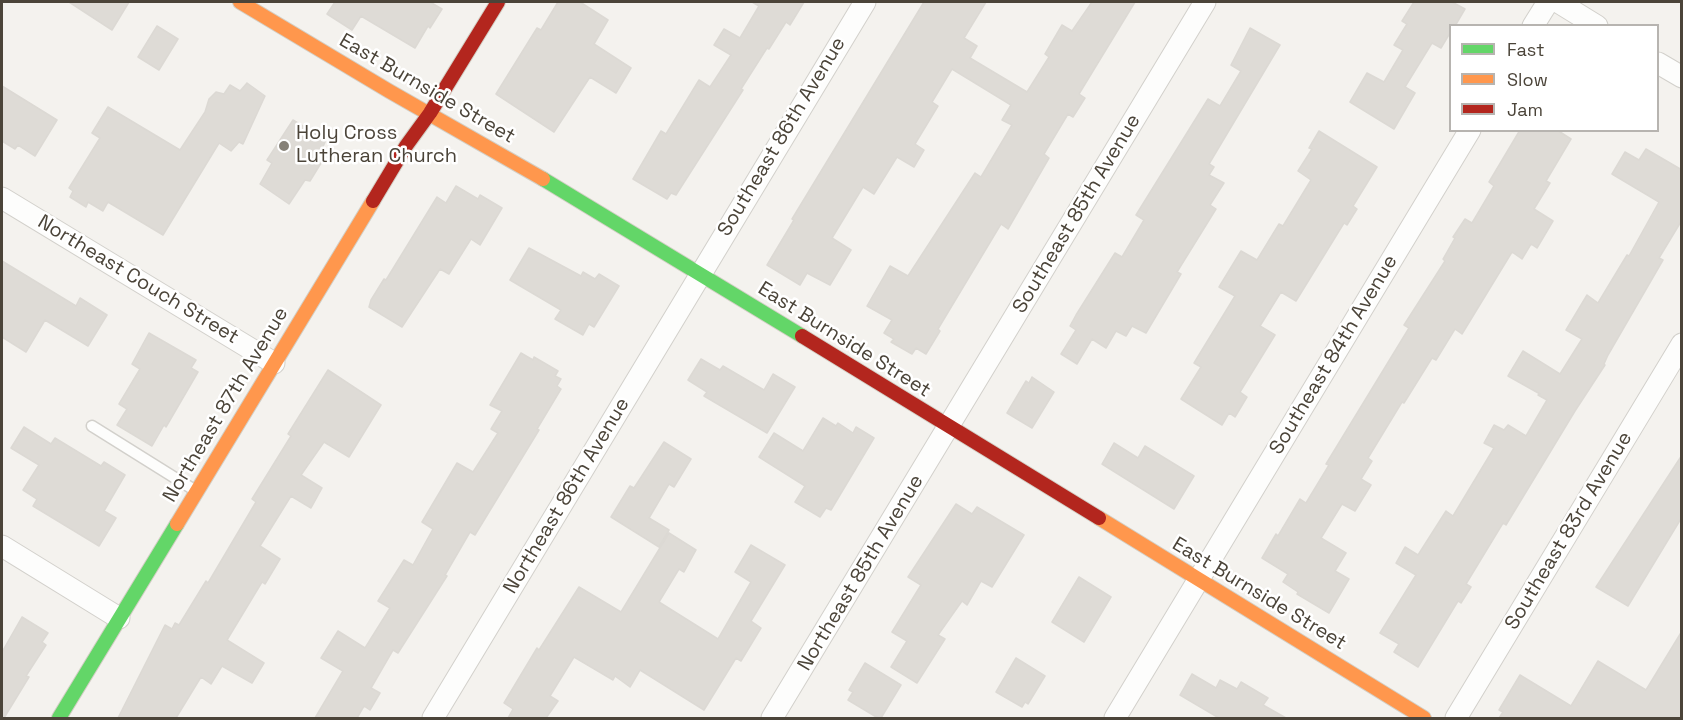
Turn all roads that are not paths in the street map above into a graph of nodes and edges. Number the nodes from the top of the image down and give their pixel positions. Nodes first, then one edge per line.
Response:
1 (240, 2) edge
2 (498, 2) edge
3 (865, 2) edge
4 (1205, 2) edge
5 (1548, 2) edge
6 (1558, 2) edge
7 (1534, 24) edge
8 (1594, 24) edge
9 (1659, 64) edge
10 (1682, 77) edge
11 (430, 112) junction
12 (1469, 132) edge
13 (2, 198) edge
14 (700, 273) junction
15 (1682, 344) edge
16 (274, 363) junction
17 (92, 426) dead end
18 (949, 426) junction
19 (196, 491) junction
20 (2, 546) edge
21 (1198, 580) junction
22 (119, 618) junction
23 (58, 718) edge
24 (433, 718) edge
25 (772, 718) edge
26 (1115, 718) edge
27 (1424, 718) edge
28 (1456, 718) edge

1 - 11 street, East Burnside Street
2 - 11 street, Northeast 87th Avenue
3 - 14 street, Southeast 86th Avenue
4 - 18 street, Southeast 85th Avenue
5 - 7 street
6 - 8 street
9 - 10 street
11 - 14 street, East Burnside Street
11 - 16 street, Northeast 87th Avenue
12 - 21 street, Southeast 84th Avenue
13 - 16 street, Northeast Couch Street
14 - 18 street, East Burnside Street
14 - 24 street, Northeast 86th Avenue
15 - 28 street, Southeast 83rd Avenue
16 - 19 street, Northeast 87th Avenue
17 - 19 lane
18 - 21 street, East Burnside Street
18 - 25 street, Northeast 85th Avenue
19 - 22 street, Northeast 87th Avenue
20 - 22 street
21 - 26 street, Southeast 84th Avenue
21 - 27 street, East Burnside Street
22 - 23 street, Northeast 87th Avenue

